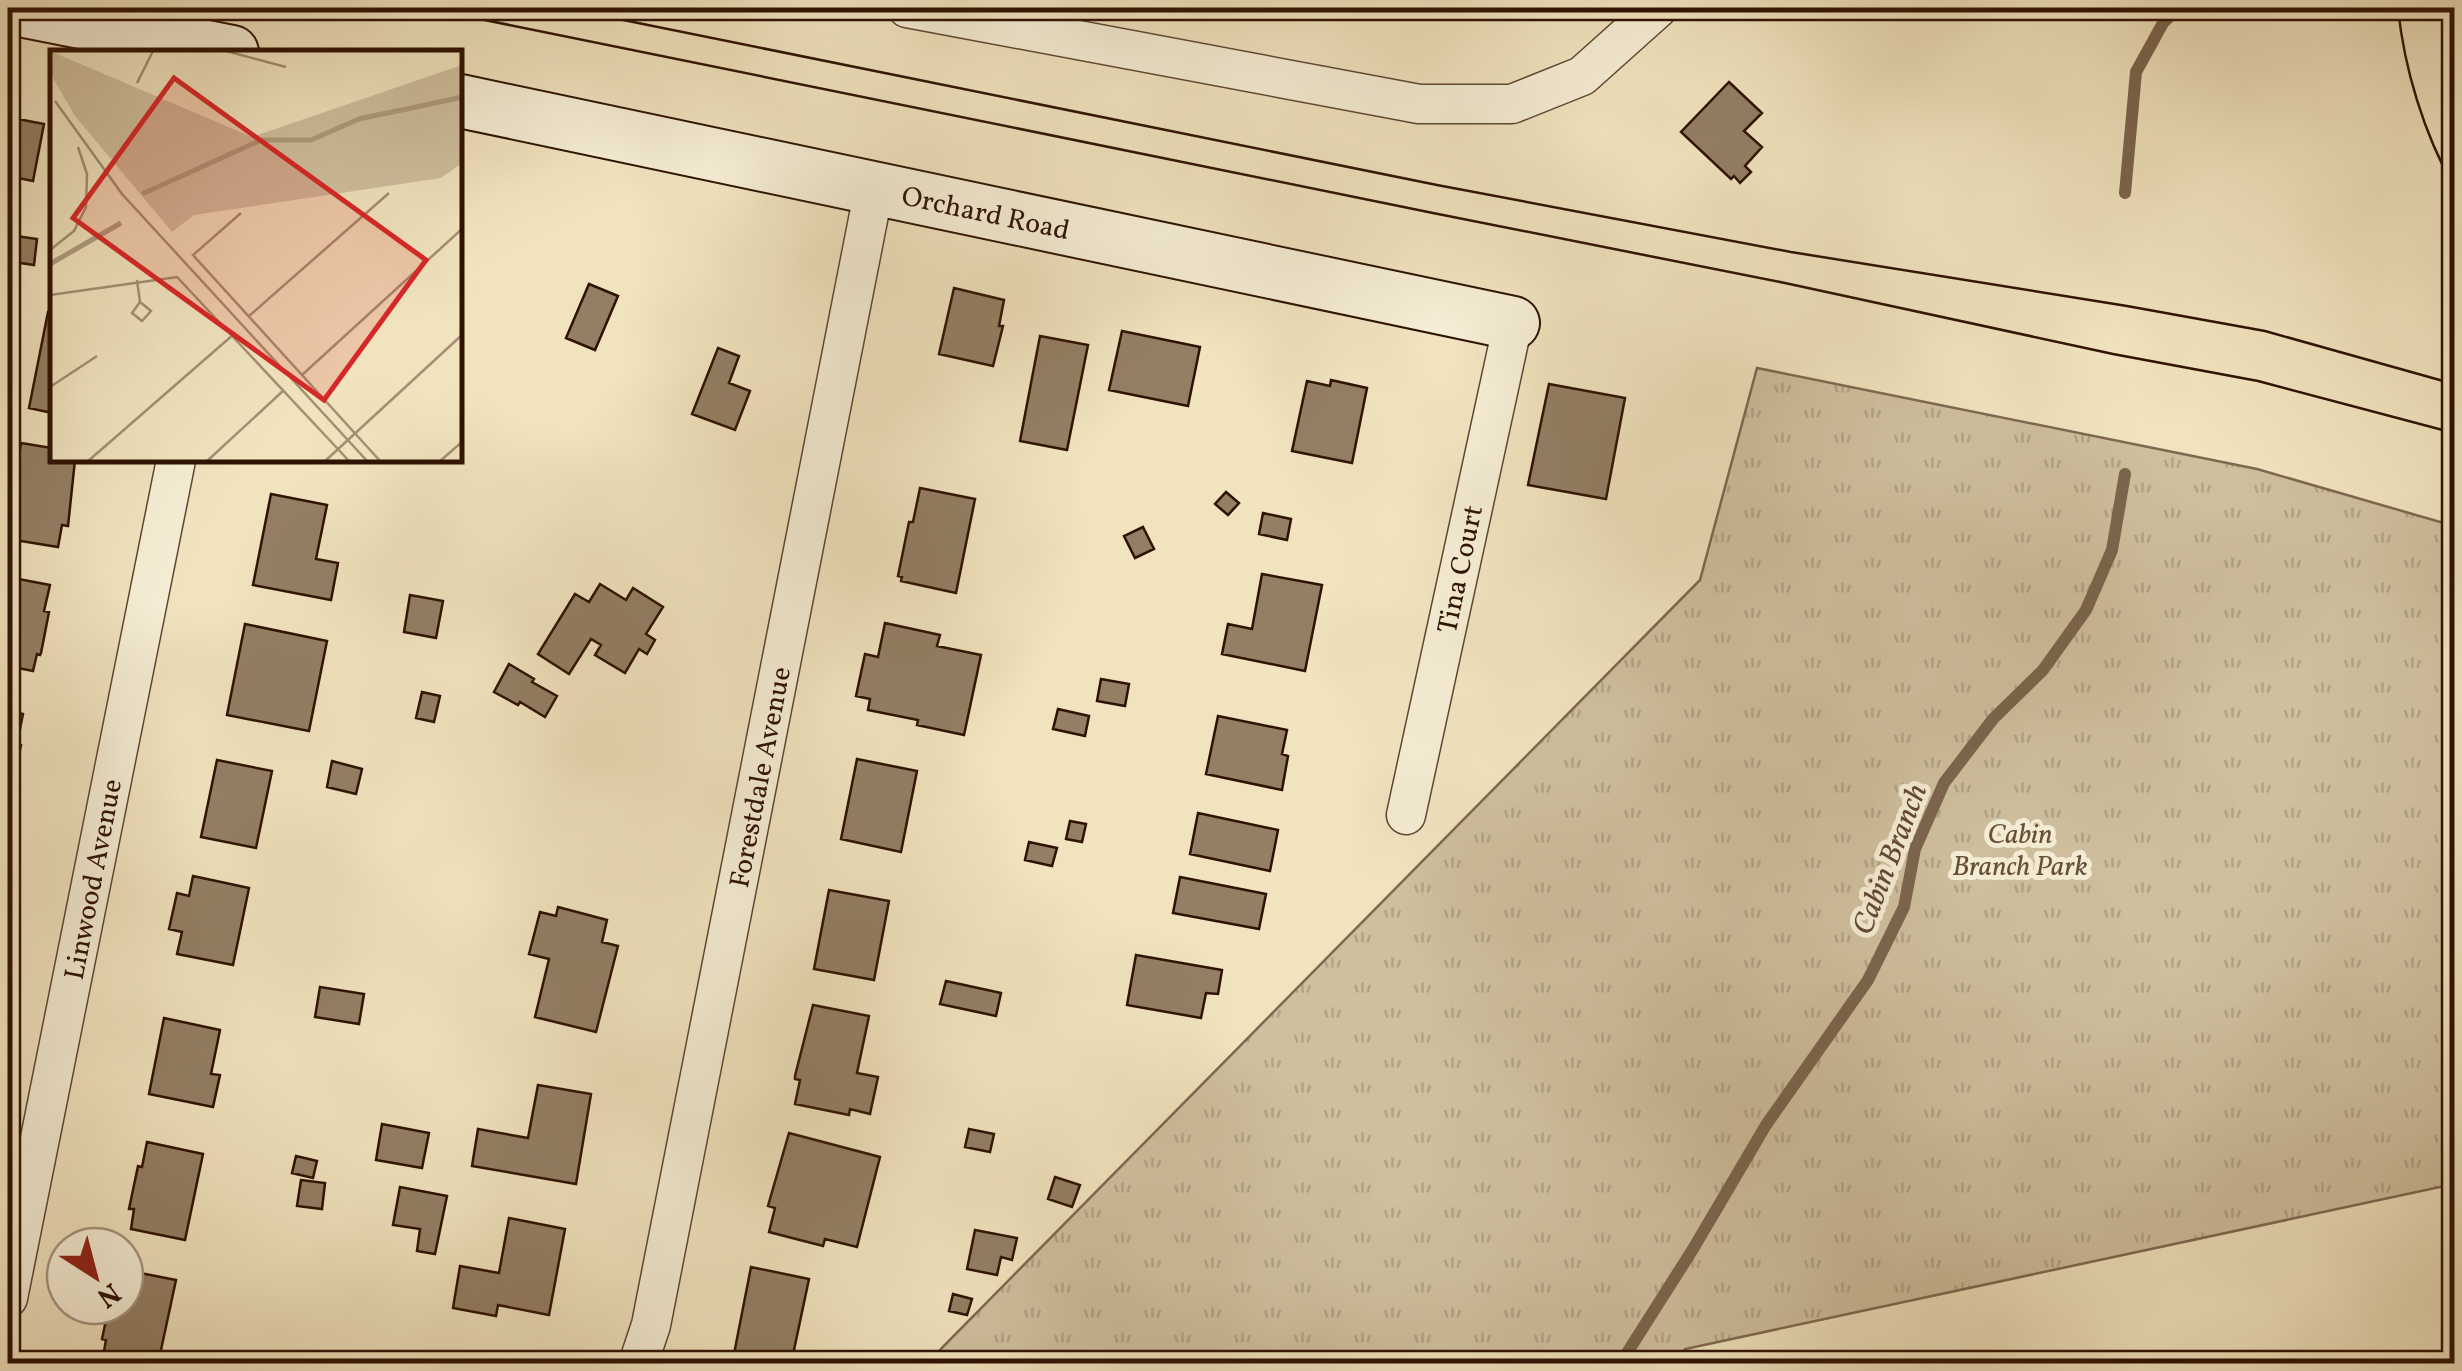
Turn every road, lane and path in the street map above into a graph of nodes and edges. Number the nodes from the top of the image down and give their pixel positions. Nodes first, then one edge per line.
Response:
1 (10, 8) edge
2 (907, 8) edge
3 (1658, 8) edge
4 (222, 50) edge
5 (462, 101) edge
6 (874, 189) junction
7 (1513, 323) joint
8 (176, 462) edge
9 (1406, 815) dead end
10 (8, 1298) edge
11 (638, 1364) edge

1 - 4 street
2 - 3 street
5 - 6 street, Orchard Road
6 - 7 street, Orchard Road
6 - 11 street, Forestdale Avenue
7 - 9 street, Tina Court
8 - 10 street, Linwood Avenue

